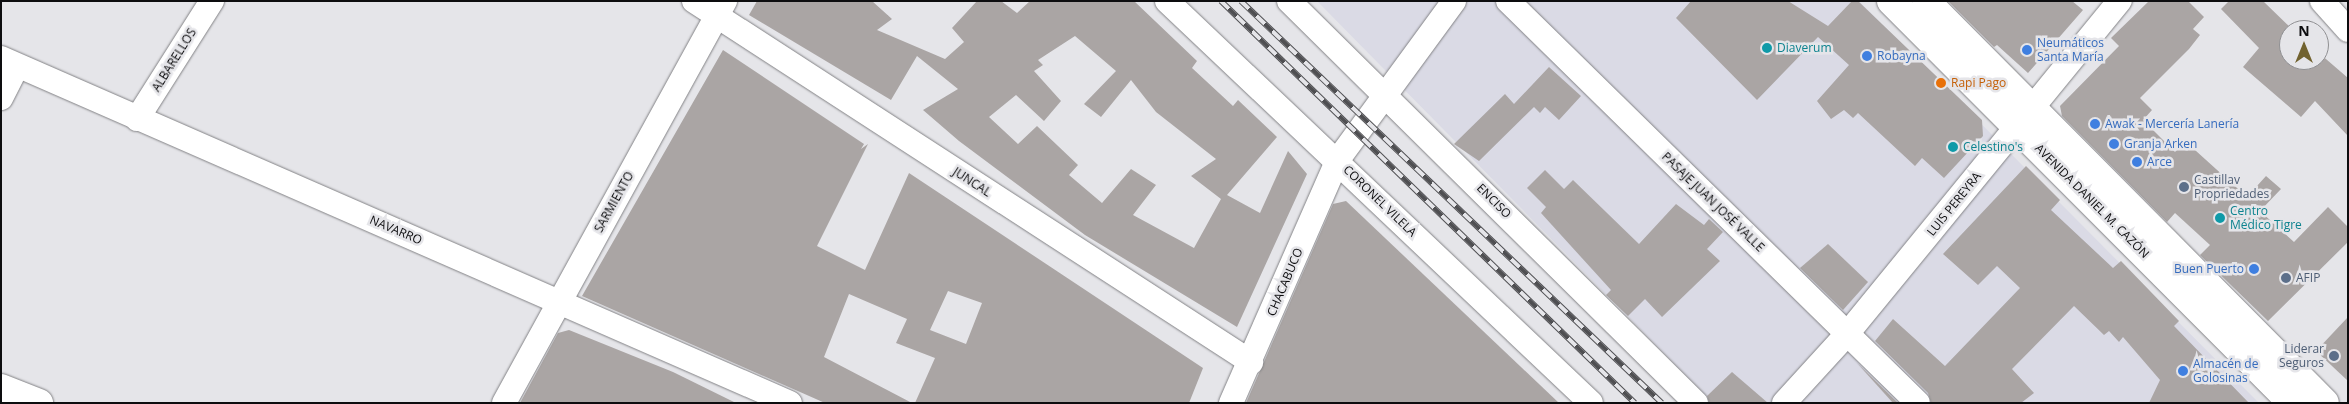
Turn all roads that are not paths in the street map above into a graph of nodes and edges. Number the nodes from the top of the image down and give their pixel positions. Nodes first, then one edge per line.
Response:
1 (212, 1) edge
2 (694, 1) edge
3 (1167, 1) edge
4 (1289, 1) edge
5 (1454, 1) edge
6 (1508, 1) edge
7 (1891, 1) edge
8 (1926, 1) edge
9 (2120, 1) edge
10 (2322, 1) edge
11 (721, 9) edge
12 (2348, 30) edge
13 (9, 62) edge
14 (1384, 92) junction
15 (1, 98) edge
16 (2026, 117) junction
17 (137, 119) junction
18 (1337, 161) junction
19 (560, 300) junction
20 (1847, 334) junction
21 (1251, 362) junction
22 (1, 388) edge
23 (39, 403) edge
24 (504, 403) edge
25 (790, 403) edge
26 (1231, 403) edge
27 (1591, 403) edge
28 (1696, 403) edge
29 (1784, 403) edge
30 (1918, 403) edge
31 (2292, 403) edge
32 (2325, 403) edge

1 - 17 street, ALBARELLOS
2 - 11 street, JUNCAL
3 - 18 street, CORONEL VILELA
4 - 14 street, ENCISO
5 - 14 street
6 - 20 street, PASAJE JUAN JOSÉ VALLE
7 - 16 main road, AVENIDA DANIEL M. CAZÓN
8 - 16 main road, AVENIDA DANIEL M. CAZÓN
9 - 16 street, LUIS PEREYRA
10 - 12 street
11 - 19 street, SARMIENTO
11 - 21 street, JUNCAL
13 - 15 street
13 - 17 street, NAVARRO
14 - 18 street, CHACABUCO
14 - 28 street, ENCISO
16 - 20 street, LUIS PEREYRA
16 - 31 main road, AVENIDA DANIEL M. CAZÓN
16 - 32 main road, AVENIDA DANIEL M. CAZÓN
17 - 19 street, NAVARRO
18 - 21 street, CHACABUCO
18 - 27 street, CORONEL VILELA
19 - 24 street, SARMIENTO
19 - 25 street, NAVARRO
20 - 29 street, LUIS PEREYRA
20 - 30 street, PASAJE JUAN JOSÉ VALLE
21 - 26 street, CHACABUCO
22 - 23 main road

